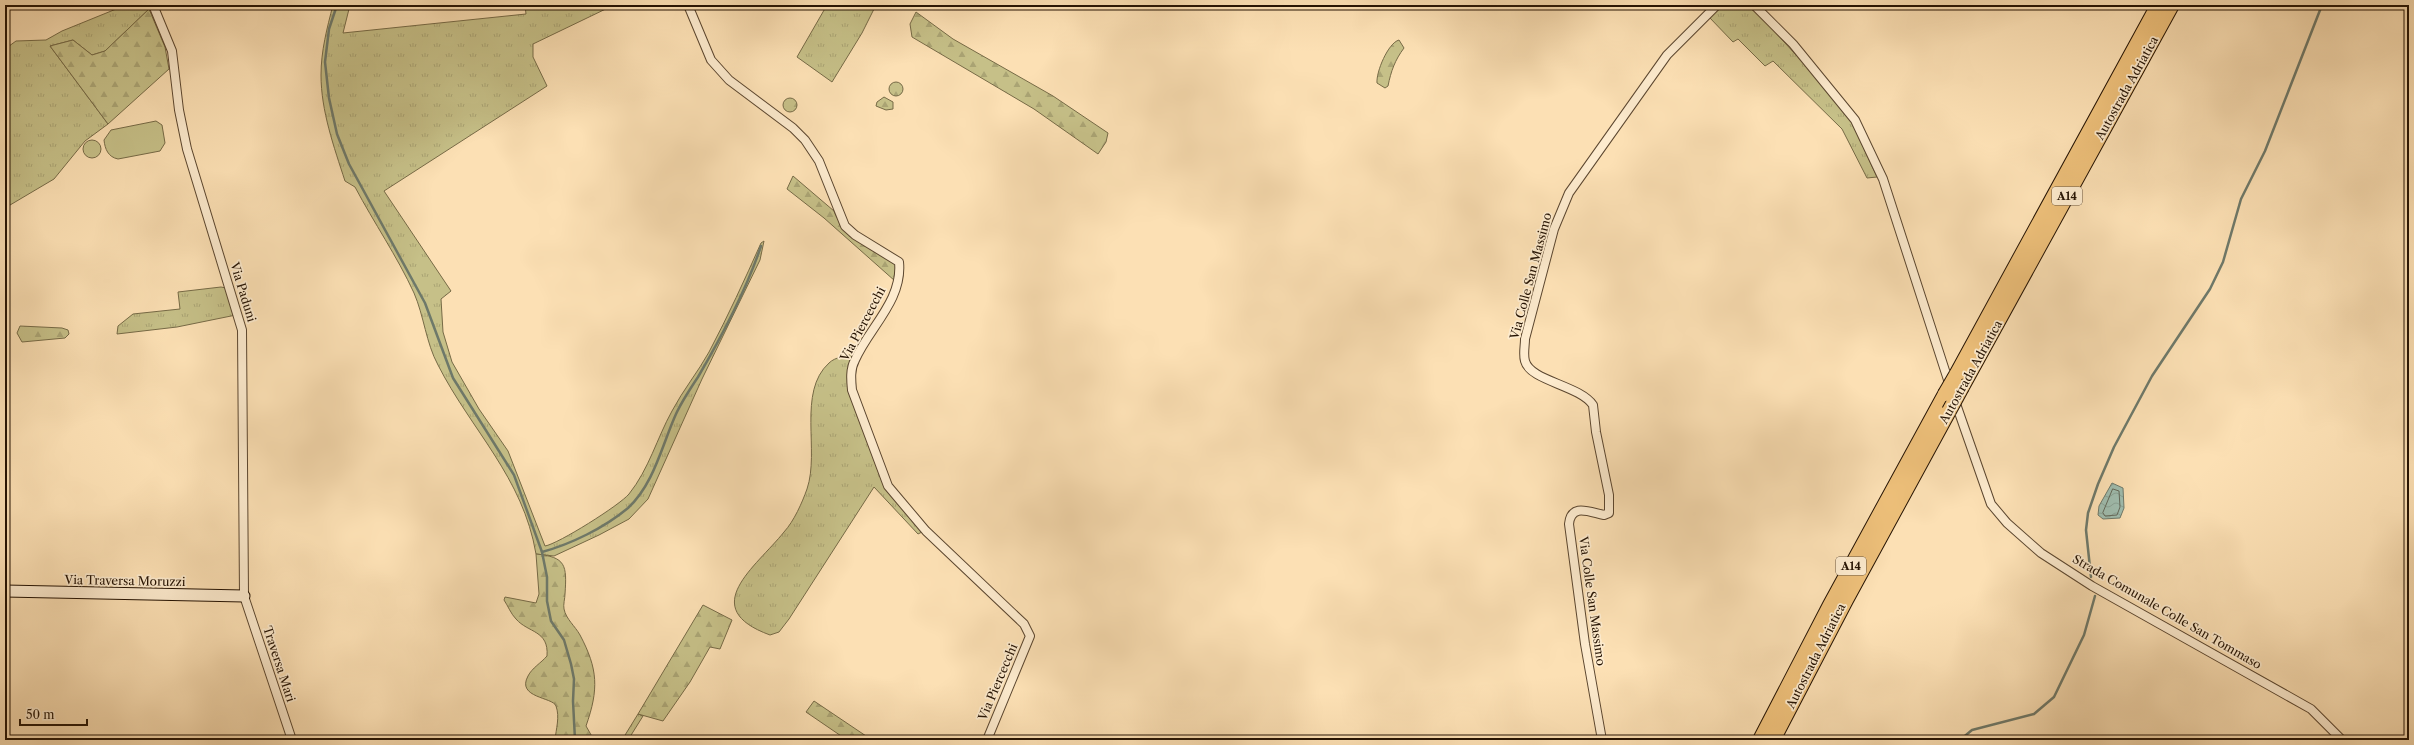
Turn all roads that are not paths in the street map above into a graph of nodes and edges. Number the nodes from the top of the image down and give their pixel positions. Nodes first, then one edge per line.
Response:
1 (153, 5) edge
2 (688, 5) edge
3 (1718, 5) edge
4 (1754, 5) edge
5 (2158, 5) edge
6 (2172, 5) edge
7 (1959, 381) junction
8 (5, 591) edge
9 (244, 596) junction
10 (292, 740) edge
11 (987, 740) edge
12 (1602, 740) edge
13 (1760, 740) edge
14 (1773, 740) edge
15 (2342, 740) edge

1 - 9 street, Via Paduni
2 - 11 street, Via Piercecchi
3 - 12 street, Via Colle San Massimo
4 - 15 street, Strada Comunale Colle San Tommaso
5 - 7 highway, Autostrada Adriatica / A14
6 - 7 highway, Autostrada Adriatica / A14
7 - 13 highway, Autostrada Adriatica / A14, bridge
7 - 14 highway, Autostrada Adriatica / A14, bridge
8 - 9 street, Via Traversa Moruzzi
9 - 10 street, Traversa Mari

